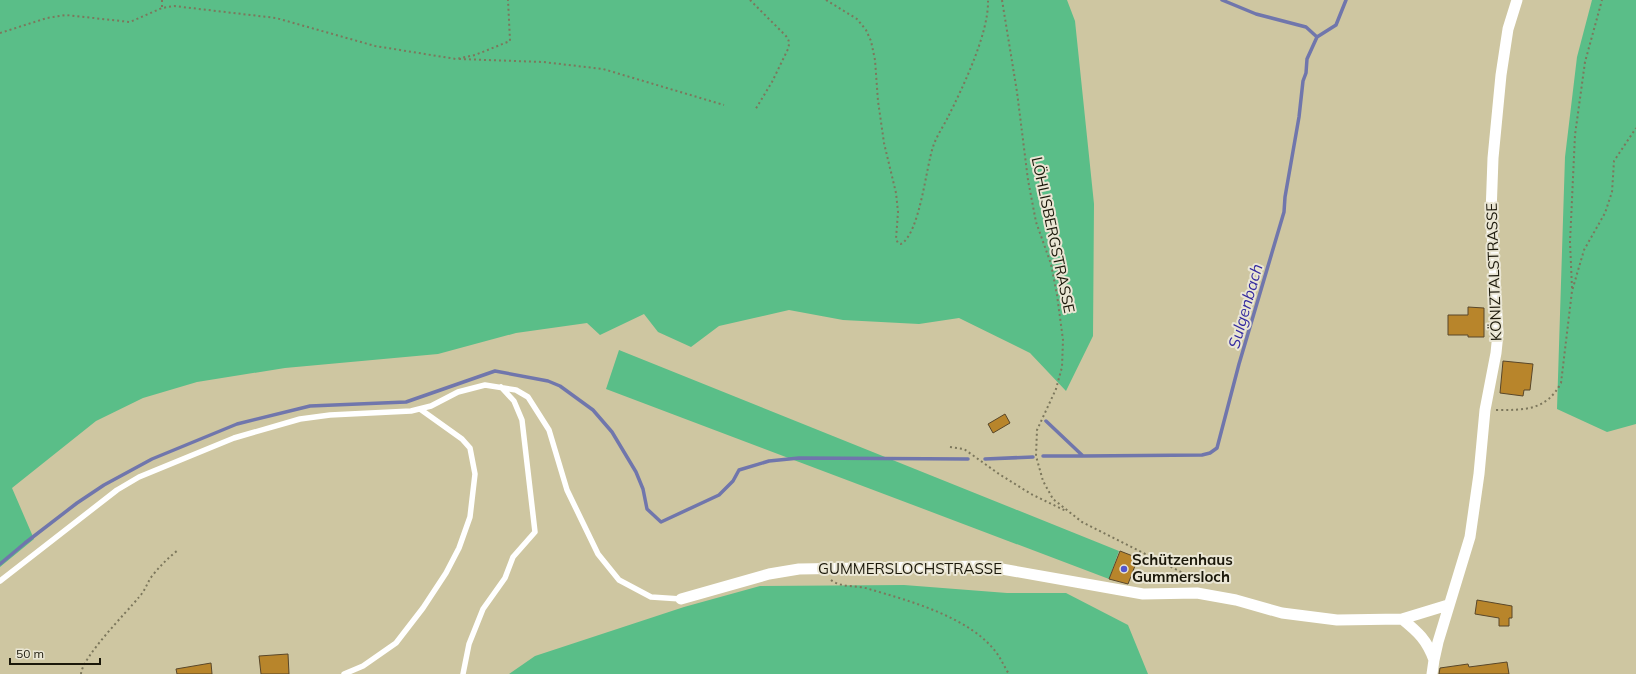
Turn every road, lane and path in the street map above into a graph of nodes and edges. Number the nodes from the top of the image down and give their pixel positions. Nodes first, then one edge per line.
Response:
1 (162, 0) edge
2 (508, 0) edge
3 (750, 0) edge
4 (826, 0) edge
5 (988, 0) edge
6 (1002, 0) edge
7 (1517, 0) edge
8 (1602, 0) edge
9 (162, 8) junction
10 (0, 33) edge
11 (456, 59) junction
12 (724, 105) dead end
13 (755, 110) dead end
14 (1636, 128) edge
15 (1572, 291) junction
16 (501, 387) junction
17 (420, 409) junction
18 (1485, 410) junction
19 (950, 447) dead end
20 (1069, 512) junction
21 (178, 550) dead end
22 (818, 568) junction
23 (0, 581) edge
24 (1201, 582) dead end
25 (681, 599) joint
26 (1448, 605) junction
27 (1402, 619) junction
28 (1434, 660) junction
29 (81, 674) edge
30 (344, 674) edge
31 (463, 674) edge
32 (1009, 674) edge
33 (1432, 674) edge

1 - 9 path
2 - 11 path
3 - 13 path
4 - 5 path
6 - 20 path, LÖHLISBERGSTRASSE
7 - 18 street, KÖNIZTALSTRASSE
8 - 15 path
9 - 10 path
9 - 11 path
11 - 12 path
14 - 15 path
15 - 18 path
16 - 17 lane
16 - 25 lane
16 - 31 lane
17 - 23 lane
17 - 30 lane
18 - 26 street, KÖNIZTALSTRASSE
19 - 20 path
20 - 24 path, LÖHLISBERGSTRASSE
21 - 29 path
22 - 25 street, GUMMERSLOCHSTRASSE
22 - 27 street, GUMMERSLOCHSTRASSE
22 - 32 path
26 - 27 street, GUMMERSLOCHSTRASSE
26 - 28 street, KÖNIZTALSTRASSE
27 - 28 street
28 - 33 street, KÖNIZTALSTRASSE

